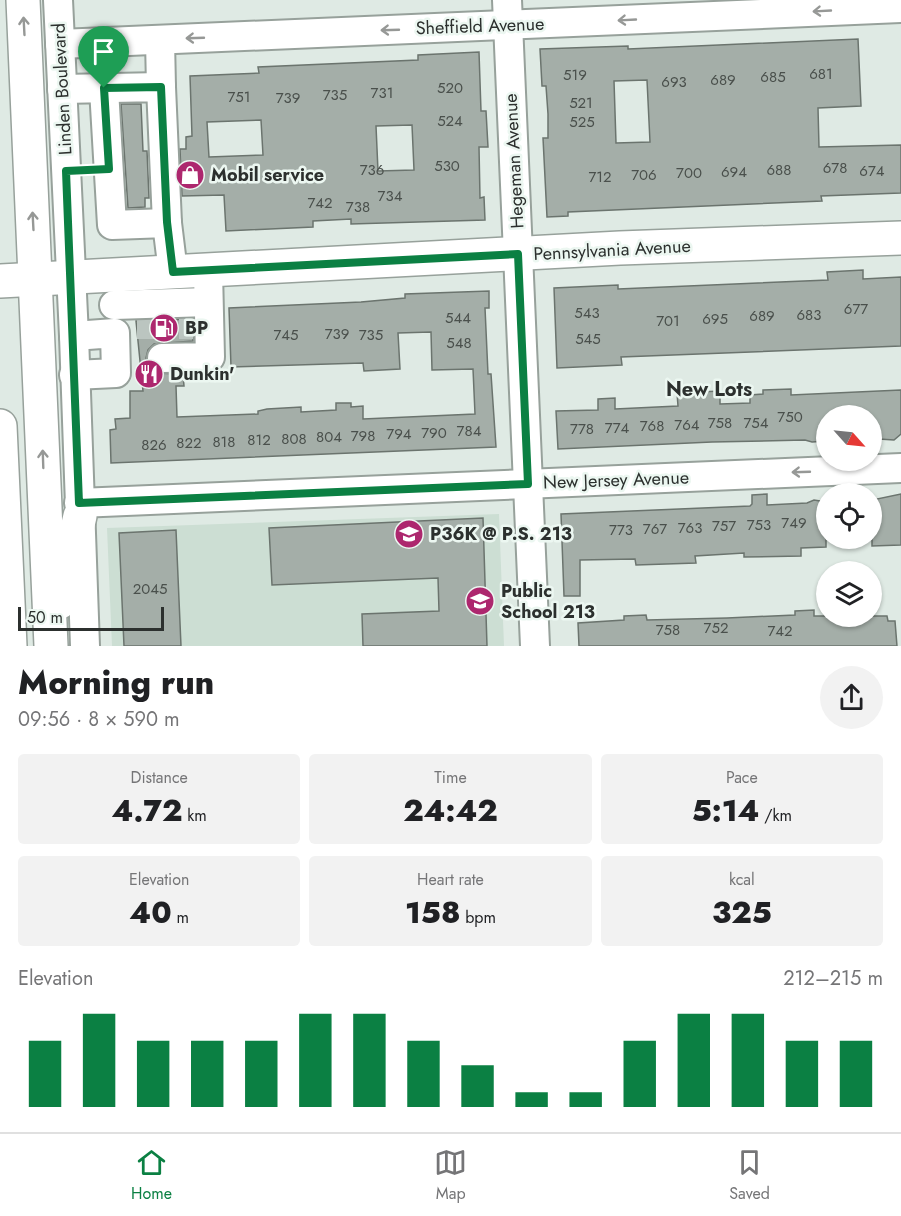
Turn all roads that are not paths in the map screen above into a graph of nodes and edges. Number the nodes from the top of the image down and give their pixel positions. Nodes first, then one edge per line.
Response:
1 (23, 0) edge
2 (58, 0) edge
3 (901, 8) edge
4 (507, 13) edge
5 (160, 40) junction
6 (60, 44) junction
7 (161, 87) junction
8 (104, 88) junction
9 (62, 89) junction
10 (106, 129) junction
11 (64, 131) junction
12 (109, 169) junction
13 (66, 171) junction
14 (111, 204) junction
15 (68, 207) junction
16 (167, 222) junction
17 (901, 238) edge
18 (518, 254) junction
19 (72, 278) junction
20 (35, 279) junction
21 (0, 281) edge
22 (175, 282) junction
23 (205, 306) junction
24 (118, 321) junction
25 (75, 336) junction
26 (74, 375) junction
27 (0, 426) edge
28 (901, 468) edge
29 (528, 484) junction
30 (80, 509) junction
31 (51, 644) edge
32 (10, 646) edge
33 (86, 646) edge
34 (535, 646) edge

20 -> 1 main road, Linden Boulevard
2 - 6 street, Linden Boulevard
3 -> 4 street, Sheffield Avenue
4 -> 5 street, Sheffield Avenue
4 - 18 street, Hegeman Avenue
5 - 6 street, Sheffield Avenue
5 - 7 street
6 - 9 street, Linden Boulevard
7 - 8 street
7 - 16 street
8 - 9 street
8 - 10 street
9 - 11 street, Linden Boulevard
10 - 11 street
10 - 12 street
11 - 13 street, Linden Boulevard
12 - 13 street
12 - 14 street
13 - 15 street, Linden Boulevard
14 - 15 street
14 - 16 street
15 - 19 street, Linden Boulevard
16 - 22 street
17 - 18 main road, Pennsylvania Avenue
18 - 23 main road, Pennsylvania Avenue
18 - 29 street, Hegeman Avenue
19 - 20 main road, Pennsylvania Avenue
19 - 24 main road, Pennsylvania Avenue
19 - 25 street, Linden Boulevard
20 - 21 main road, Pennsylvania Avenue
31 -> 20 main road, Linden Boulevard
22 - 23 main road, Pennsylvania Avenue
22 - 24 main road, Pennsylvania Avenue
23 - 24 street
24 - 25 street
24 - 26 street
25 - 26 street, Linden Boulevard
26 - 30 street, Linden Boulevard
27 - 32 main road
28 -> 29 street, New Jersey Avenue
29 - 30 street, New Jersey Avenue
29 - 34 street, Hegeman Avenue
30 - 31 main road
30 - 33 street, Linden Boulevard

